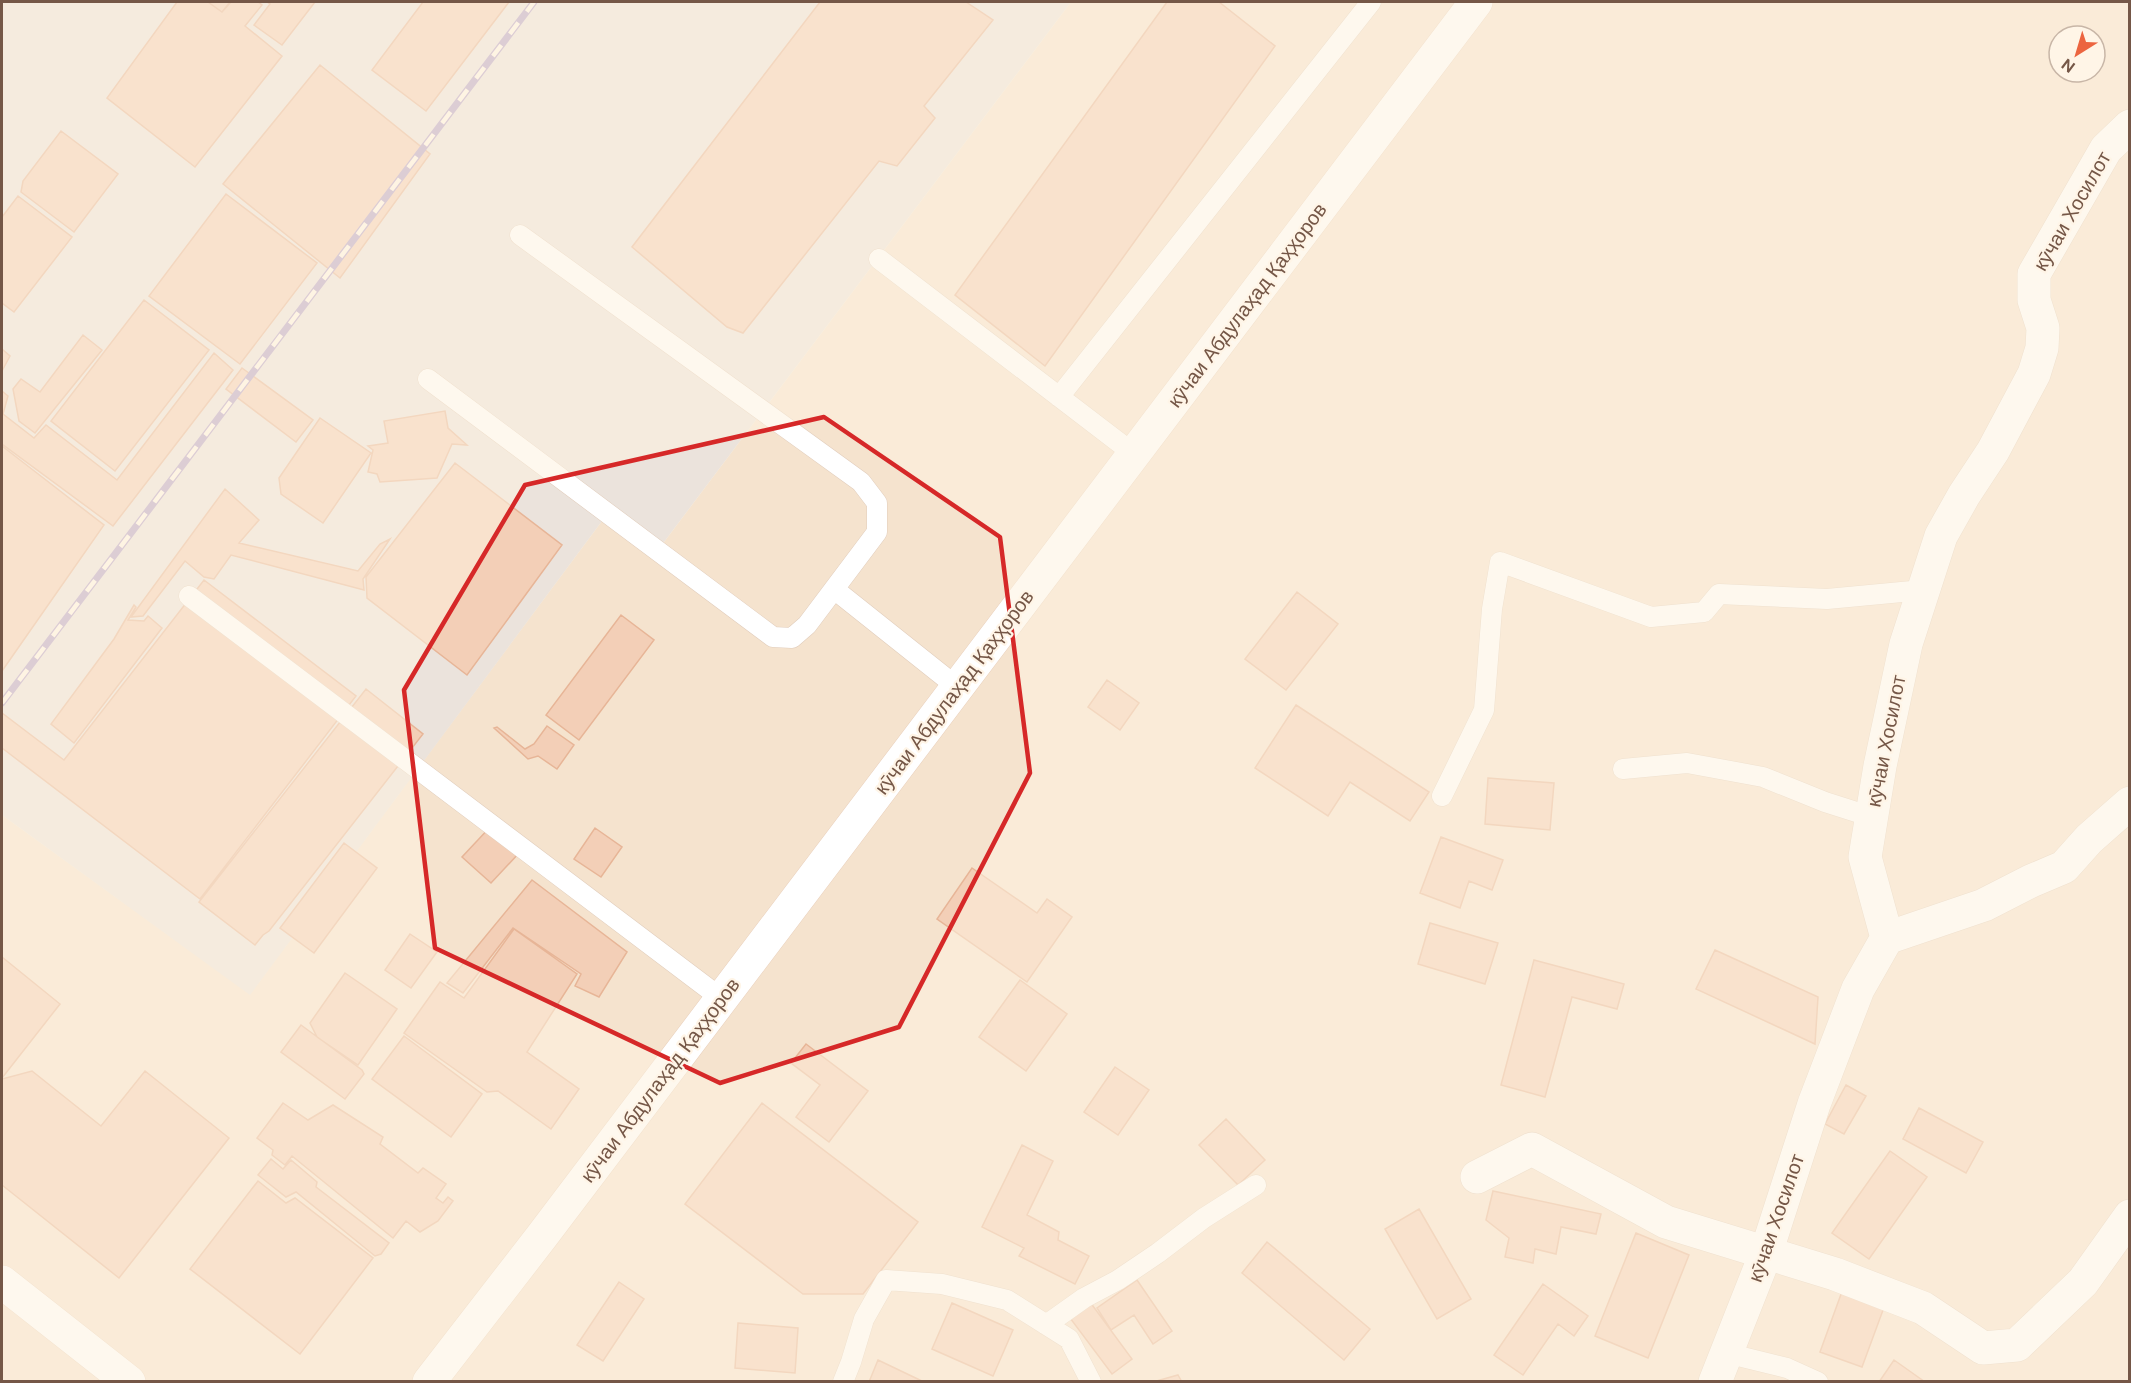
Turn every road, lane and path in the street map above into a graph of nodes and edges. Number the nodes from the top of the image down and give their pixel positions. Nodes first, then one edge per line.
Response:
1 (1371, 2) edge
2 (1476, 2) edge
3 (2130, 126) edge
4 (520, 235) dead end
5 (879, 259) dead end
6 (428, 379) dead end
7 (1059, 397) junction
8 (1134, 454) junction
9 (834, 589) junction
10 (1923, 590) junction
11 (189, 596) dead end
12 (957, 687) junction
13 (1623, 769) dead end
14 (1443, 796) dead end
15 (2130, 803) edge
16 (1872, 817) junction
17 (1887, 938) junction
18 (722, 999) junction
19 (1477, 1177) dead end
20 (1256, 1185) dead end
21 (2130, 1216) edge
22 (1766, 1253) junction
23 (2, 1282) edge
24 (1046, 1324) junction
25 (1721, 1367) edge
26 (129, 1382) edge
27 (429, 1382) edge
28 (843, 1382) edge
29 (1091, 1382) edge
30 (1818, 1382) edge

1 - 7 lane
2 - 8 street, кӯчаи Абдулаҳад Қаҳҳоров
3 - 10 street, кӯчаи Хосилот
4 - 9 lane
5 - 7 lane
6 - 9 lane
7 - 8 lane
8 - 12 street, кӯчаи Абдулаҳад Қаҳҳоров
9 - 12 lane
10 - 14 lane
10 - 16 street, кӯчаи Хосилот
11 - 18 lane
12 - 18 street, кӯчаи Абдулаҳад Қаҳҳоров
13 - 16 lane
15 - 17 street
16 - 17 street, кӯчаи Хосилот
17 - 22 street, кӯчаи Хосилот
18 - 27 street, кӯчаи Абдулаҳад Қаҳҳоров
19 - 22 street
20 - 24 lane
21 - 22 street
22 - 25 street, кӯчаи Хосилот
23 - 26 street
24 - 28 lane
24 - 29 lane
25 - 30 lane

